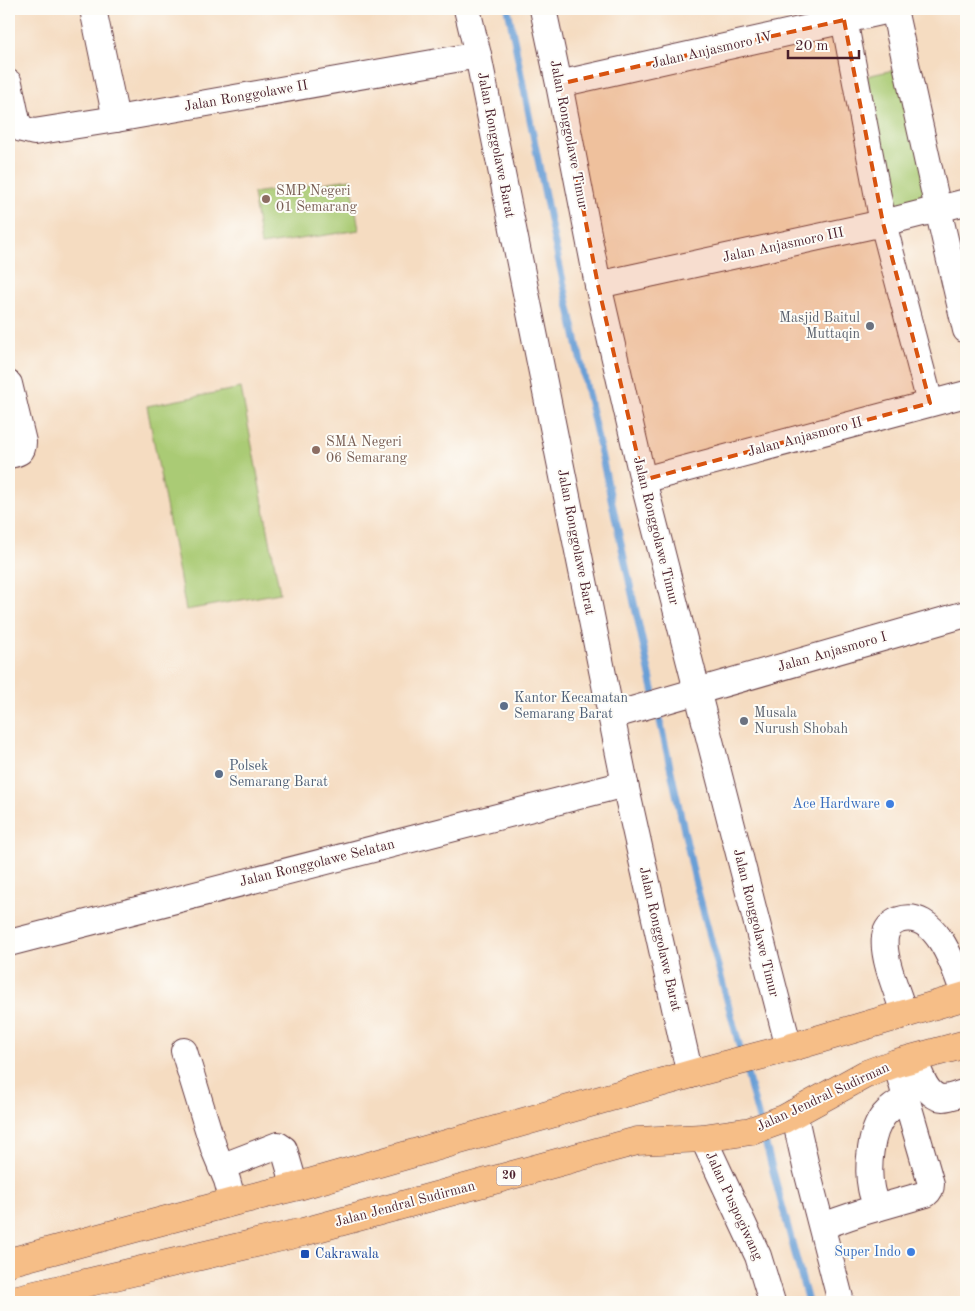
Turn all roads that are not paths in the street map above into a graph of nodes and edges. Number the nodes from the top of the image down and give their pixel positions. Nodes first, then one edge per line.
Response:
1 (93, 9) edge
2 (467, 9) edge
3 (543, 9) edge
4 (894, 9) edge
5 (843, 15) edge
6 (478, 55) junction
7 (9, 83) edge
8 (559, 84) junction
9 (116, 119) junction
10 (966, 202) edge
11 (938, 209) junction
12 (883, 223) junction
13 (598, 285) junction
14 (966, 330) edge
15 (9, 384) edge
16 (966, 394) edge
17 (930, 403) junction
18 (9, 456) edge
19 (643, 480) junction
20 (966, 614) edge
21 (689, 693) junction
22 (619, 714) junction
23 (625, 784) junction
24 (9, 943) edge
25 (965, 996) edge
26 (905, 1014) junction
27 (966, 1044) edge
28 (184, 1051) dead end
29 (776, 1052) junction
30 (905, 1061) junction
31 (696, 1073) junction
32 (966, 1092) edge
33 (906, 1099) junction
34 (789, 1116) junction
35 (710, 1137) junction
36 (221, 1167) junction
37 (295, 1187) junction
38 (233, 1202) junction
39 (876, 1208) junction
40 (822, 1226) junction
41 (9, 1262) edge
42 (9, 1301) edge
43 (772, 1302) edge
44 (841, 1302) edge

1 - 9 street
2 - 6 street, Jalan Ronggolawe Barat
3 - 8 street, Jalan Ronggolawe Timur
4 - 5 street, Jalan Anjasmoro IV
4 - 11 street
5 - 8 street, Jalan Anjasmoro IV
5 - 12 street
6 - 9 street, Jalan Ronggolawe II
6 - 22 street, Jalan Ronggolawe Barat
7 - 9 street, Jalan Ronggolawe II
8 - 13 street, Jalan Ronggolawe Timur
10 - 11 street, Jalan Anjasmoro III
11 - 12 street, Jalan Anjasmoro III
11 - 14 street
12 - 13 street, Jalan Anjasmoro III
12 - 17 street
13 - 19 street, Jalan Ronggolawe Timur
15 - 18 street
16 - 17 street, Jalan Anjasmoro II
17 - 19 street, Jalan Anjasmoro II
19 - 21 street, Jalan Ronggolawe Timur
20 - 21 street, Jalan Anjasmoro I
21 - 22 street, Jalan Anjasmoro I
21 - 29 street, Jalan Ronggolawe Timur
22 - 23 street, Jalan Ronggolawe Barat
23 - 24 street, Jalan Ronggolawe Selatan
23 - 31 street, Jalan Ronggolawe Barat
25 - 26 highway
25 - 26 street
26 - 29 highway
27 - 30 highway, Jalan Jendral Sudirman / 20
28 - 36 street
29 - 31 highway
30 - 32 street
30 - 33 street
30 - 34 highway, Jalan Jendral Sudirman / 20
31 - 37 highway
33 - 39 street
33 - 39 street
34 - 35 highway, Jalan Jendral Sudirman / 20
34 - 40 street
35 - 42 highway, Jalan Jendral Sudirman / 20
35 - 43 street, Jalan Puspogiwang
36 - 37 street
36 - 38 street
37 - 38 highway
38 - 41 highway
39 - 40 street
40 - 44 street

